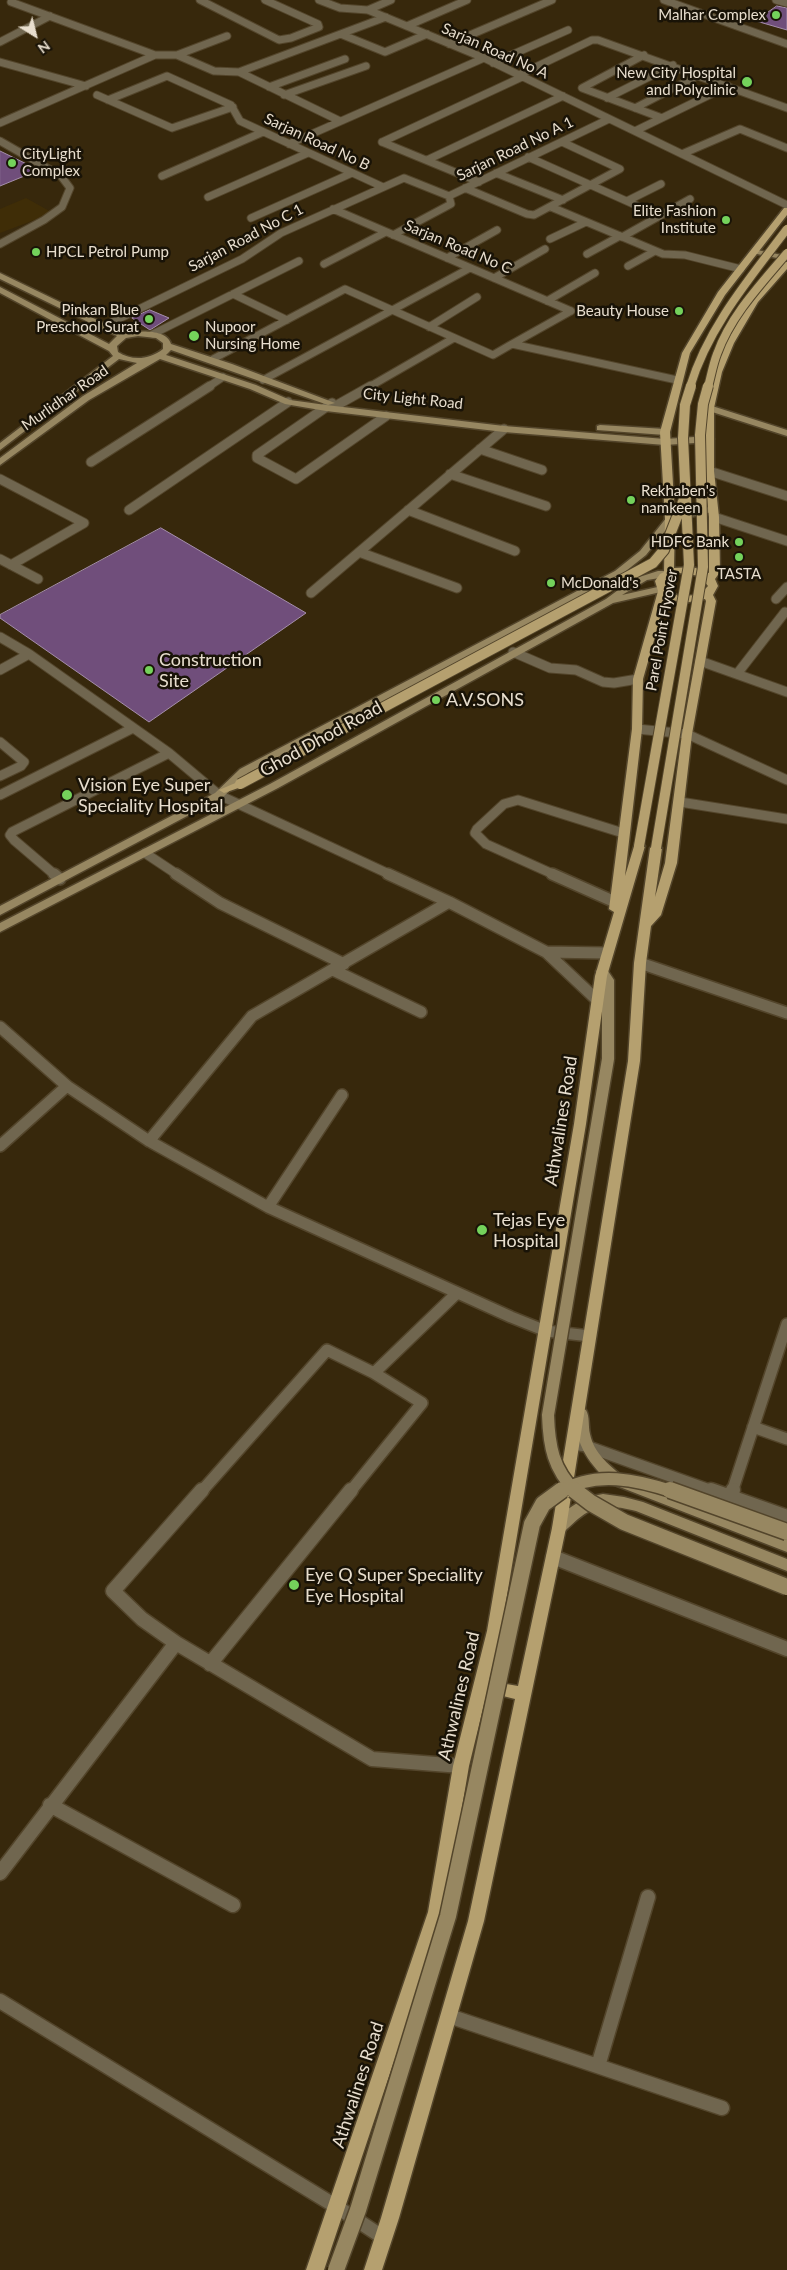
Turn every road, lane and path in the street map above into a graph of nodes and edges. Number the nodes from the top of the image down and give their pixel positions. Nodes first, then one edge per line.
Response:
1 (200, 0) edge
2 (265, 0) edge
3 (319, 0) edge
4 (391, 0) edge
5 (466, 0) edge
6 (552, 0) edge
7 (664, 0) edge
8 (776, 0) edge
9 (11, 2) edge
10 (787, 3) edge
11 (368, 10) junction
12 (50, 16) junction
13 (386, 17) junction
14 (407, 26) junction
15 (568, 30) dead end
16 (427, 34) junction
17 (343, 35) junction
18 (227, 36) dead end
19 (291, 38) junction
20 (0, 42) edge
21 (449, 44) junction
22 (787, 44) edge
23 (310, 47) junction
24 (155, 55) junction
25 (177, 55) junction
26 (644, 55) junction
27 (484, 58) junction
28 (345, 59) dead end
29 (0, 62) edge
30 (493, 63) junction
31 (672, 65) junction
32 (366, 66) dead end
33 (239, 72) junction
34 (699, 75) junction
35 (521, 76) junction
36 (86, 86) junction
37 (728, 86) junction
38 (269, 87) junction
39 (97, 95) dead end
40 (284, 95) junction
41 (562, 96) junction
42 (607, 98) junction
43 (108, 100) junction
44 (233, 107) junction
45 (634, 108) junction
46 (787, 108) edge
47 (662, 118) junction
48 (609, 119) junction
49 (340, 121) junction
50 (0, 123) edge
51 (263, 132) junction
52 (635, 132) junction
53 (0, 142) edge
54 (562, 142) junction
55 (289, 144) junction
56 (787, 148) edge
57 (308, 152) junction
58 (682, 154) junction
59 (528, 157) junction
60 (427, 160) junction
61 (352, 173) junction
62 (496, 173) junction
63 (162, 176) dead end
64 (404, 178) joint
65 (479, 182) junction
66 (661, 184) dead end
67 (592, 185) junction
68 (383, 187) junction
69 (465, 188) junction
70 (208, 196) dead end
71 (449, 196) junction
72 (690, 199) dead end
73 (564, 200) junction
74 (627, 201) junction
75 (787, 205) edge
76 (551, 207) junction
77 (333, 209) junction
78 (787, 210) edge
79 (660, 216) junction
80 (251, 218) dead end
81 (586, 222) junction
82 (787, 229) edge
83 (497, 230) dead end
84 (389, 233) junction
85 (621, 237) junction
86 (550, 239) dead end
87 (0, 244) edge
88 (545, 250) dead end
89 (656, 251) junction
90 (755, 251) junction
91 (787, 253) edge
92 (587, 254) dead end
93 (447, 258) junction
94 (787, 258) edge
95 (299, 261) dead end
96 (324, 264) dead end
97 (787, 264) edge
98 (628, 266) dead end
99 (470, 268) junction
100 (741, 269) junction
101 (595, 273) dead end
102 (0, 276) edge
103 (494, 278) junction
104 (0, 290) edge
105 (233, 294) junction
106 (477, 297) dead end
107 (547, 301) junction
108 (391, 311) junction
109 (287, 320) junction
110 (102, 327) junction
111 (429, 327) junction
112 (153, 334) junction
113 (123, 336) junction
114 (454, 338) junction
115 (512, 344) junction
116 (168, 346) junction
117 (115, 352) junction
118 (159, 356) junction
119 (149, 360) junction
120 (213, 360) junction
121 (224, 377) junction
122 (263, 380) junction
123 (677, 380) junction
124 (288, 402) junction
125 (332, 405) junction
126 (709, 408) junction
127 (386, 416) junction
128 (504, 428) junction
129 (787, 433) edge
130 (665, 437) junction
131 (709, 439) junction
132 (0, 448) edge
133 (480, 448) junction
134 (0, 462) edge
135 (91, 462) dead end
136 (542, 470) dead end
137 (709, 471) junction
138 (450, 474) junction
139 (0, 479) edge
140 (686, 495) junction
141 (787, 496) edge
142 (546, 506) dead end
143 (129, 510) dead end
144 (408, 510) junction
145 (714, 513) junction
146 (670, 519) junction
147 (787, 541) edge
148 (359, 552) junction
149 (515, 552) dead end
150 (0, 559) edge
151 (10, 565) junction
152 (668, 573) junction
153 (38, 579) dead end
154 (710, 579) junction
155 (787, 587) edge
156 (457, 588) dead end
157 (662, 590) junction
158 (311, 593) dead end
159 (708, 595) junction
160 (776, 599) dead end
161 (607, 602) junction
162 (785, 612) dead end
163 (0, 637) edge
164 (513, 652) junction
165 (30, 654) junction
166 (700, 661) junction
167 (0, 670) edge
168 (737, 674) junction
169 (638, 679) junction
170 (787, 692) edge
171 (133, 728) junction
172 (637, 729) junction
173 (687, 734) junction
174 (0, 742) edge
175 (169, 752) junction
176 (0, 776) edge
177 (787, 780) edge
178 (222, 792) junction
179 (0, 795) edge
180 (680, 802) junction
181 (238, 804) junction
182 (787, 819) edge
183 (624, 833) junction
184 (144, 853) junction
185 (60, 880) junction
186 (449, 902) junction
187 (615, 902) junction
188 (0, 911) edge
189 (646, 924) junction
190 (0, 928) edge
191 (610, 946) junction
192 (546, 952) junction
193 (640, 963) junction
194 (344, 964) junction
195 (332, 970) junction
196 (602, 971) junction
197 (597, 1000) junction
198 (421, 1012) dead end
199 (787, 1013) edge
200 (0, 1026) edge
201 (67, 1086) junction
202 (342, 1095) dead end
203 (150, 1141) junction
204 (0, 1146) edge
205 (268, 1208) junction
206 (457, 1293) junction
207 (787, 1324) edge
208 (546, 1330) junction
209 (590, 1336) junction
210 (782, 1350) edge
211 (374, 1373) junction
212 (754, 1427) junction
213 (787, 1439) edge
214 (579, 1445) junction
215 (731, 1496) junction
216 (787, 1517) edge
217 (559, 1528) junction
218 (787, 1532) edge
219 (787, 1546) edge
220 (553, 1557) junction
221 (787, 1565) edge
222 (787, 1587) edge
223 (176, 1644) junction
224 (787, 1649) edge
225 (210, 1664) junction
226 (481, 1686) junction
227 (524, 1694) junction
228 (462, 1766) junction
229 (50, 1805) junction
230 (0, 1873) edge
231 (648, 1898) dead end
232 (233, 1905) dead end
233 (0, 2001) edge
234 (449, 2016) junction
235 (598, 2066) junction
236 (722, 2108) dead end
237 (337, 2207) junction
238 (384, 2238) junction
239 (315, 2270) edge
240 (336, 2270) edge
241 (373, 2270) edge

1 - 19 street
2 - 19 street
3 - 11 street
4 - 11 street
5 - 14 street
6 - 21 street
7 - 22 street
8 - 10 street
9 - 12 street
11 - 13 street, Sarjan Road No A
12 - 20 street
12 - 24 street
13 - 14 street, Sarjan Road No A
13 - 17 street
14 - 16 street, Sarjan Road No A
15 - 30 street
16 - 17 street
16 - 21 street, Sarjan Road No A
17 - 23 street
18 - 25 street
19 - 23 street
21 - 27 street, Sarjan Road No A
23 - 33 street
24 - 25 street
24 - 36 street
25 - 33 street
26 - 31 street
26 - 35 street
26 - 42 street
27 - 30 street, Sarjan Road No A
27 - 49 street
28 - 38 street
29 - 36 street
30 - 35 street, Sarjan Road No A
31 - 34 street
31 - 42 street
32 - 40 street
33 - 38 street
34 - 37 street
34 - 45 street
35 - 41 street, Sarjan Road No A
35 - 60 street
36 - 50 street
37 - 46 street
37 - 47 street
38 - 40 street
39 - 43 street
40 - 49 street
41 - 48 street, Sarjan Road No A
41 - 60 street
42 - 45 street
43 - 44 street
43 - 44 street
44 - 51 street, Sarjan Road No B
45 - 47 street
47 - 52 street
48 - 52 street, Sarjan Road No A
48 - 54 street, Sarjan Road No A 1
49 - 55 street
51 - 55 street, Sarjan Road No B
51 - 63 street
52 - 58 street, Sarjan Road No A
53 - 87 street
54 - 59 street, Sarjan Road No A 1
54 - 67 street
55 - 57 street, Sarjan Road No B
56 - 58 street
57 - 61 street, Sarjan Road No B
57 - 70 street
58 - 75 street, Sarjan Road No A
59 - 62 street, Sarjan Road No A 1
59 - 67 street
60 - 65 street
61 - 68 street, Sarjan Road No B
61 - 80 street
62 - 65 street, Sarjan Road No A 1
62 - 73 street
64 - 68 street, Sarjan Road No C 1
64 - 71 street, Sarjan Road No A 1
65 - 69 street, Sarjan Road No A 1
66 - 74 street
67 - 73 street
67 - 74 street
68 - 77 street, Sarjan Road No C 1
69 - 71 street, Sarjan Road No A 1
69 - 76 street
71 - 84 street
72 - 79 street
73 - 76 street
74 - 79 street
76 - 81 street
77 - 84 street, Sarjan Road No C
77 - 110 street, Sarjan Road No C 1
78 - 90 main road
79 - 85 street
81 - 85 street
81 - 86 street
82 - 140 main road, Parel Point Flyover, bridge
83 - 93 street
84 - 93 street, Sarjan Road No C
84 - 96 street
85 - 89 street
85 - 92 street
88 - 103 street
89 - 98 street
89 - 100 street
90 - 94 main road
90 - 100 main road
91 - 189 main road, Parel Point Flyover, bridge
93 - 99 street, Sarjan Road No C
95 - 105 street
97 - 126 main road
99 - 103 street, Sarjan Road No C
99 - 108 street
100 - 123 main road
101 - 107 street
102 - 110 main road
103 - 107 street, Sarjan Road No C
104 - 117 main road
105 - 109 street
105 - 112 street
106 - 111 street
107 - 115 street, Sarjan Road No C
108 - 109 street
108 - 111 street
108 - 122 street
109 - 120 street
110 - 113 main road
111 - 114 street
112 - 113 main road
112 - 116 main road, City Light Road
113 - 117 main road
114 - 115 street
114 - 125 street
115 - 123 street
116 - 118 main road
116 - 120 main road, City Light Road
117 - 119 main road
117 - 132 main road, Murlidhar Road
118 - 119 main road
118 - 121 main road
119 - 134 main road, Murlidhar Road
120 - 122 main road, City Light Road
121 - 124 main road
121 - 135 street
122 - 125 main road, City Light Road
123 - 130 main road
124 - 125 main road
124 - 143 street
125 - 127 main road
125 - 127 street
125 - 130 main road, City Light Road
126 - 129 main road
126 - 131 main road
127 - 128 main road
128 - 130 main road
128 - 133 street
130 - 131 main road
130 - 146 main road
131 - 137 main road
133 - 136 street
133 - 138 street
137 - 141 street
137 - 145 main road
138 - 142 street
138 - 144 street
139 - 151 street
140 - 178 main road, bridge
140 - 191 main road, Parel Point Flyover, bridge
144 - 148 street
144 - 149 street
145 - 146 main road
145 - 147 street
145 - 154 main road
146 - 152 main road
146 - 178 main road, Ghod Dhod Road
148 - 156 street
148 - 158 street
150 - 151 street
151 - 153 street
152 - 154 main road
152 - 157 main road
152 - 161 main road
154 - 159 main road
155 - 160 street
157 - 159 main road
157 - 161 main road, Ghod Dhod Road
157 - 169 main road
159 - 166 main road
161 - 164 main road, Ghod Dhod Road
162 - 168 street
163 - 165 street
164 - 169 street
164 - 181 main road, Ghod Dhod Road
165 - 167 street
165 - 171 street
166 - 168 street
166 - 173 main road
168 - 170 street
169 - 172 main road
171 - 175 street
171 - 179 street
172 - 173 street
172 - 183 main road
173 - 177 street
173 - 180 main road
174 - 176 street
175 - 178 street
175 - 185 street
178 - 181 street
178 - 185 main road
180 - 182 street
180 - 189 main road
181 - 184 main road, Ghod Dhod Road
181 - 186 street
183 - 187 main road
183 - 187 street
184 - 190 main road, Ghod Dhod Road
184 - 194 street
185 - 188 main road
186 - 192 street
186 - 194 street
187 - 191 main road
189 - 193 main road, Parel Point Flyover
191 - 192 street
191 - 196 main road, Athwalines Road
192 - 197 street
193 - 199 street
193 - 209 main road
194 - 195 street
195 - 198 street
195 - 203 street
196 - 197 main road, Athwalines Road
196 - 222 main road, bridge
197 - 208 main road, Athwalines Road
200 - 201 street
201 - 203 street
201 - 204 street
202 - 205 street
203 - 205 street
205 - 206 street
206 - 208 street
206 - 211 street
207 - 210 street
208 - 209 street
208 - 226 main road, Athwalines Road
209 - 214 main road
210 - 212 street
211 - 223 street
211 - 225 street
212 - 213 street
212 - 215 street
214 - 215 street
214 - 217 main road
214 - 219 main road
215 - 216 street
217 - 220 main road
217 - 221 main road
218 - 240 main road, bridge
220 - 224 street
220 - 227 main road
223 - 225 street
223 - 229 street
225 - 228 street
226 - 227 main road
226 - 228 main road, Athwalines Road
227 - 234 main road
228 - 237 main road, Athwalines Road
229 - 230 street
229 - 232 street
231 - 235 street
233 - 237 street
234 - 235 street
234 - 238 main road
235 - 236 street
237 - 238 street
237 - 239 main road, Athwalines Road
238 - 241 main road

